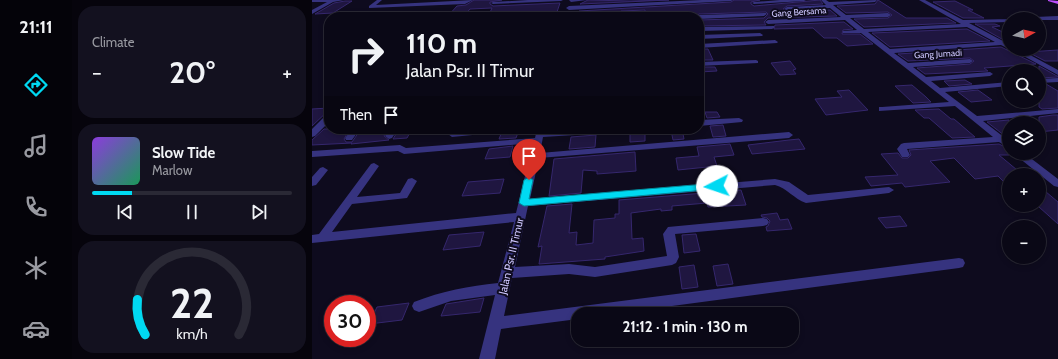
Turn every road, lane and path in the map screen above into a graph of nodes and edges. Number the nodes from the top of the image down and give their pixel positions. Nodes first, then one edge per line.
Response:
1 (334, 0) edge
2 (342, 0) edge
3 (380, 0) edge
4 (471, 0) edge
5 (560, 0) edge
6 (585, 0) edge
7 (731, 0) edge
8 (804, 0) edge
9 (921, 0) edge
10 (1050, 0) edge
11 (753, 1) edge
12 (875, 1) edge
13 (312, 2) edge
14 (493, 3) dead end
15 (570, 3) edge
16 (827, 3) edge
17 (1058, 3) edge
18 (509, 7) dead end
19 (787, 9) dead end
20 (312, 12) edge
21 (764, 14) junction
22 (888, 15) dead end
23 (704, 17) edge
24 (845, 18) junction
25 (1058, 18) edge
26 (1046, 19) edge
27 (998, 21) junction
28 (1002, 21) edge
29 (1002, 23) edge
30 (965, 24) junction
31 (772, 26) junction
32 (704, 30) edge
33 (862, 30) junction
34 (845, 32) dead end
35 (760, 35) dead end
36 (704, 37) edge
37 (775, 42) dead end
38 (1002, 42) edge
39 (1002, 43) edge
40 (704, 46) edge
41 (889, 51) junction
42 (1027, 56) edge
43 (756, 62) dead end
44 (970, 62) dead end
45 (704, 64) edge
46 (907, 65) junction
47 (1058, 73) edge
48 (990, 74) dead end
49 (925, 79) junction
50 (1058, 80) edge
51 (1046, 81) edge
52 (1002, 85) edge
53 (938, 90) junction
54 (957, 104) junction
55 (882, 109) dead end
56 (1058, 111) edge
57 (975, 118) junction
58 (739, 120) dead end
59 (704, 123) edge
60 (320, 125) edge
61 (312, 134) edge
62 (352, 134) edge
63 (554, 134) edge
64 (540, 135) edge
65 (789, 135) dead end
66 (349, 138) dead end
67 (1000, 139) joint
68 (312, 154) edge
69 (905, 155) dead end
70 (534, 156) junction
71 (1027, 160) edge
72 (374, 166) dead end
73 (323, 170) dead end
74 (412, 181) dead end
75 (312, 183) edge
76 (1058, 184) edge
77 (889, 190) dead end
78 (349, 201) junction
79 (524, 203) junction
80 (520, 217) junction
81 (764, 222) dead end
82 (317, 238) edge
83 (959, 263) dead end
84 (507, 273) junction
85 (504, 288) junction
86 (419, 306) dead end
87 (496, 323) junction
88 (487, 359) edge

1 - 2 street
1 - 13 street
1 - 20 street
3 - 4 street
5 - 14 street
6 - 15 street
7 - 15 street
8 - 11 street
9 - 30 street
10 - 17 main road
11 - 21 street
12 - 16 street
15 - 18 street
16 - 19 street
16 - 24 street
21 - 23 street
21 - 31 street
22 - 24 street, Gang Bersama
24 - 31 street, Gang Bersama
24 - 33 street
25 - 26 street
27 - 28 street
27 - 29 street
27 - 30 street
30 - 33 street
30 - 38 street
31 - 32 street, Gang Bersama
33 - 34 street
33 - 41 street
35 - 36 street
37 - 40 street
39 - 41 street
41 - 46 street
42 - 47 street
43 - 45 street
44 - 46 street, Gang Jumadi
46 - 49 street
48 - 49 street
49 - 53 street
50 - 51 street
52 - 53 street
53 - 54 street
54 - 55 street
54 - 57 street
56 - 57 street
57 - 67 street
58 - 59 street
60 - 61 street
62 - 66 street
63 - 64 street
64 - 68 street
64 - 70 street, Jalan Psr. II Timur
65 - 70 street
67 - 69 street
70 - 79 street, Jalan Psr. II Timur
71 - 76 street
72 - 78 street
73 - 75 street
74 - 78 street
77 - 79 street
78 - 82 street
79 - 80 street, Jalan Psr. II Timur
80 - 82 street
80 - 84 street, Jalan Psr. II Timur
81 - 84 street
83 - 87 street
84 - 85 street, Jalan Psr. II Timur
85 - 86 street
85 - 87 street, Jalan Psr. II Timur
87 - 88 street, Jalan Psr. II Timur

